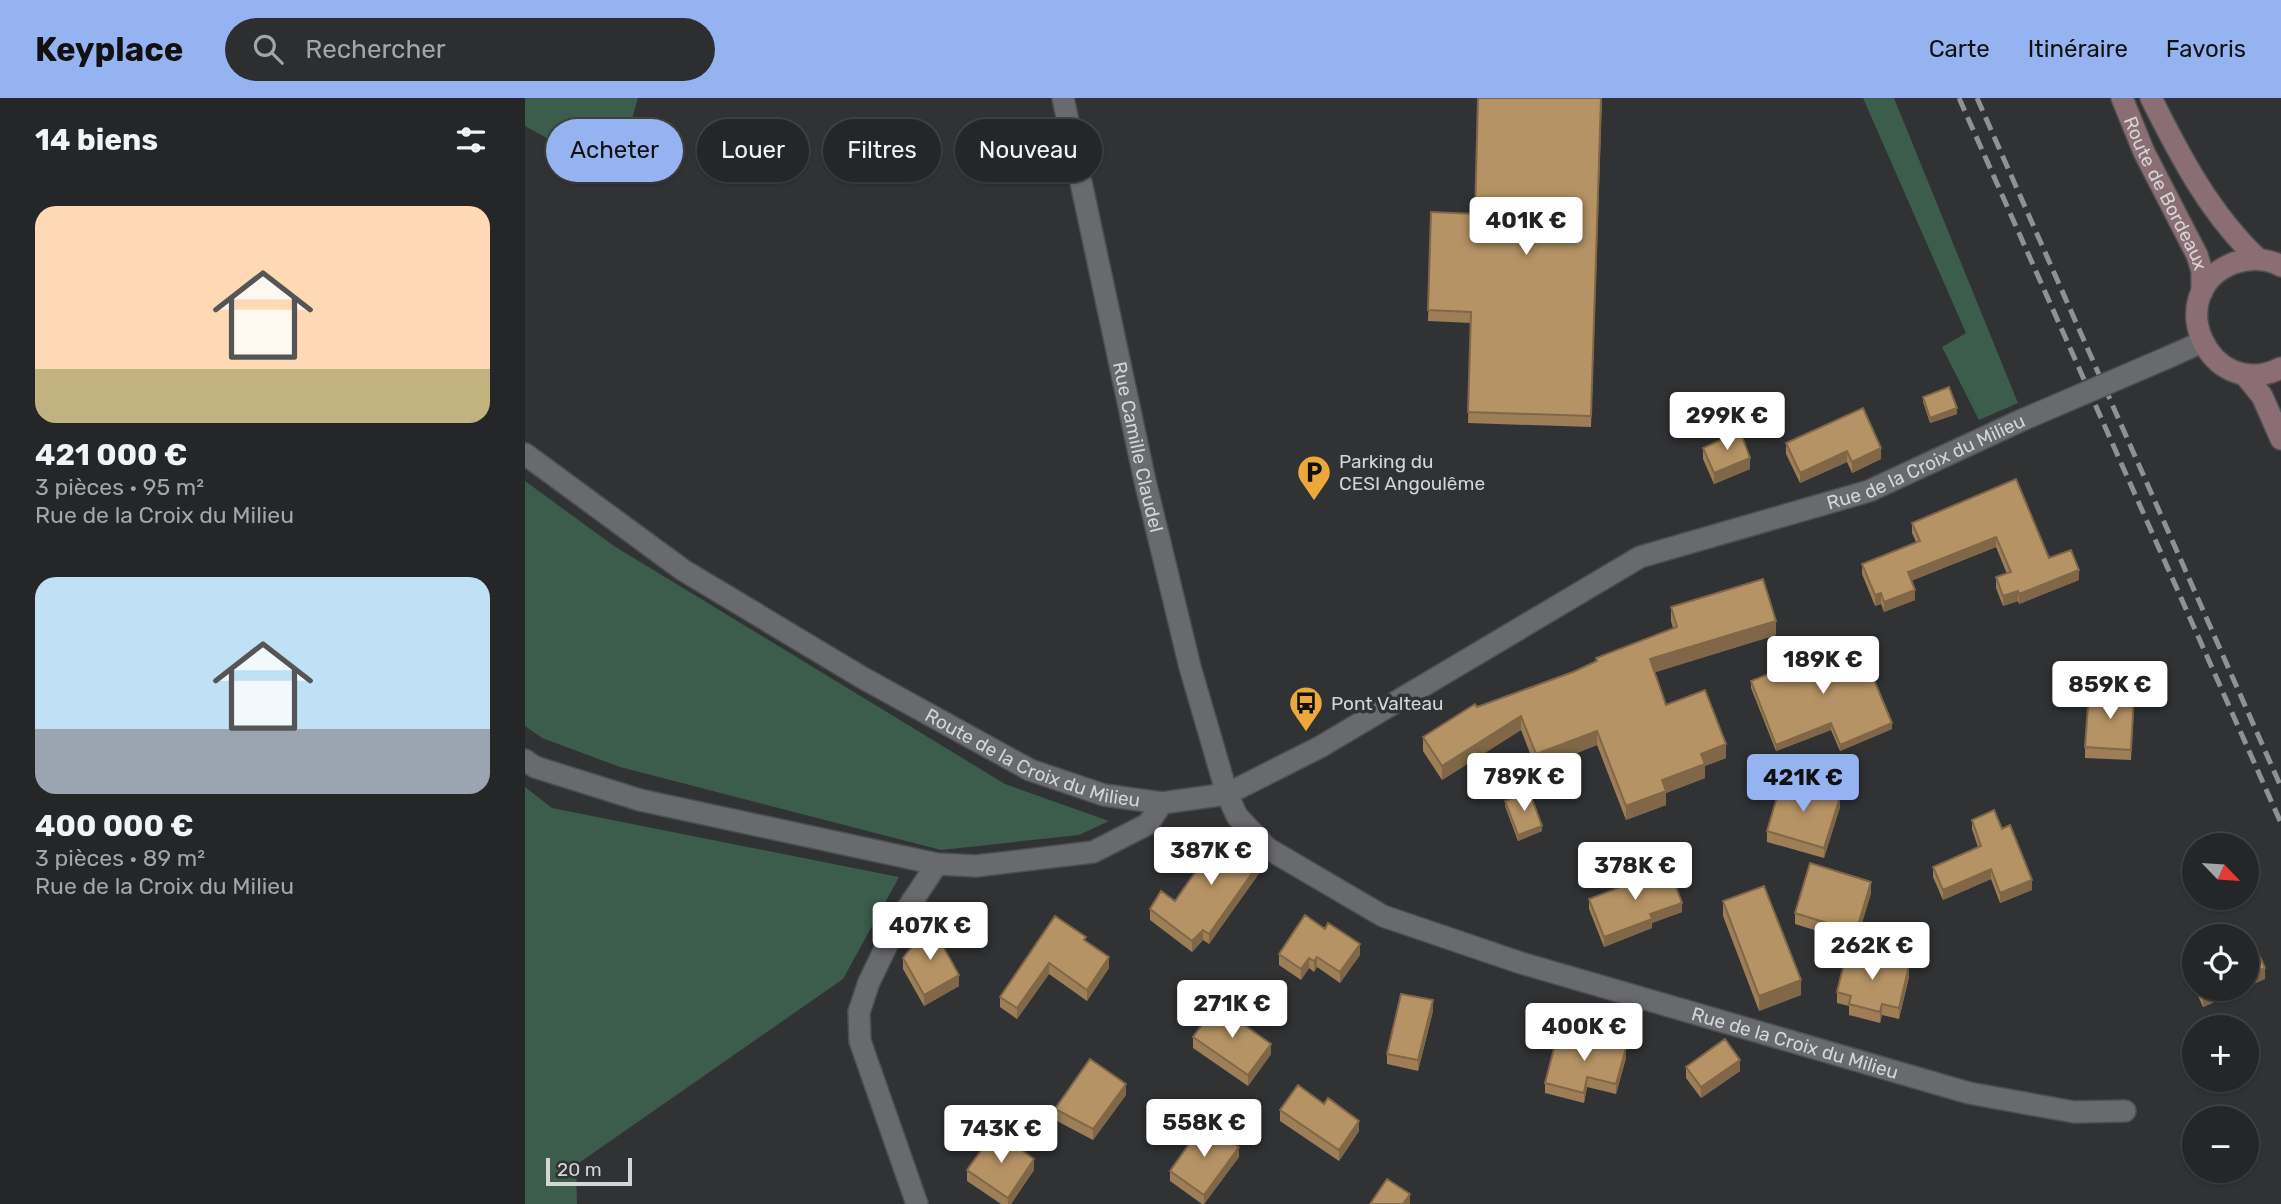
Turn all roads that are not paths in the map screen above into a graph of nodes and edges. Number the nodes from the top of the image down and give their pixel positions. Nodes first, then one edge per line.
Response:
1 (1063, 98) edge
2 (2122, 98) edge
3 (2151, 98) edge
4 (2258, 259) junction
5 (2281, 266) edge
6 (2202, 292) junction
7 (2202, 342) junction
8 (2281, 368) edge
9 (2244, 374) junction
10 (2281, 439) edge
11 (525, 454) edge
12 (1640, 557) joint
13 (525, 760) edge
14 (1227, 794) junction
15 (1162, 803) junction
16 (937, 864) junction
17 (2125, 1111) dead end
18 (917, 1204) edge

1 - 14 street, Rue Camille Claudel
2 - 6 main road, Route de Bordeaux
3 - 4 main road, Route de Bordeaux
4 - 5 main road
4 - 6 main road
6 - 7 main road, Route de Bordeaux
7 - 9 main road
7 - 12 street, Rue de la Croix du Milieu, bridge
8 - 9 main road
9 - 10 main road
11 - 15 street, Route de la Croix du Milieu
12 - 14 street, Route de la Croix du Milieu
13 - 16 street
14 - 15 street, Route de la Croix du Milieu
14 - 17 street, Rue de la Croix du Milieu
15 - 16 street
16 - 18 street

